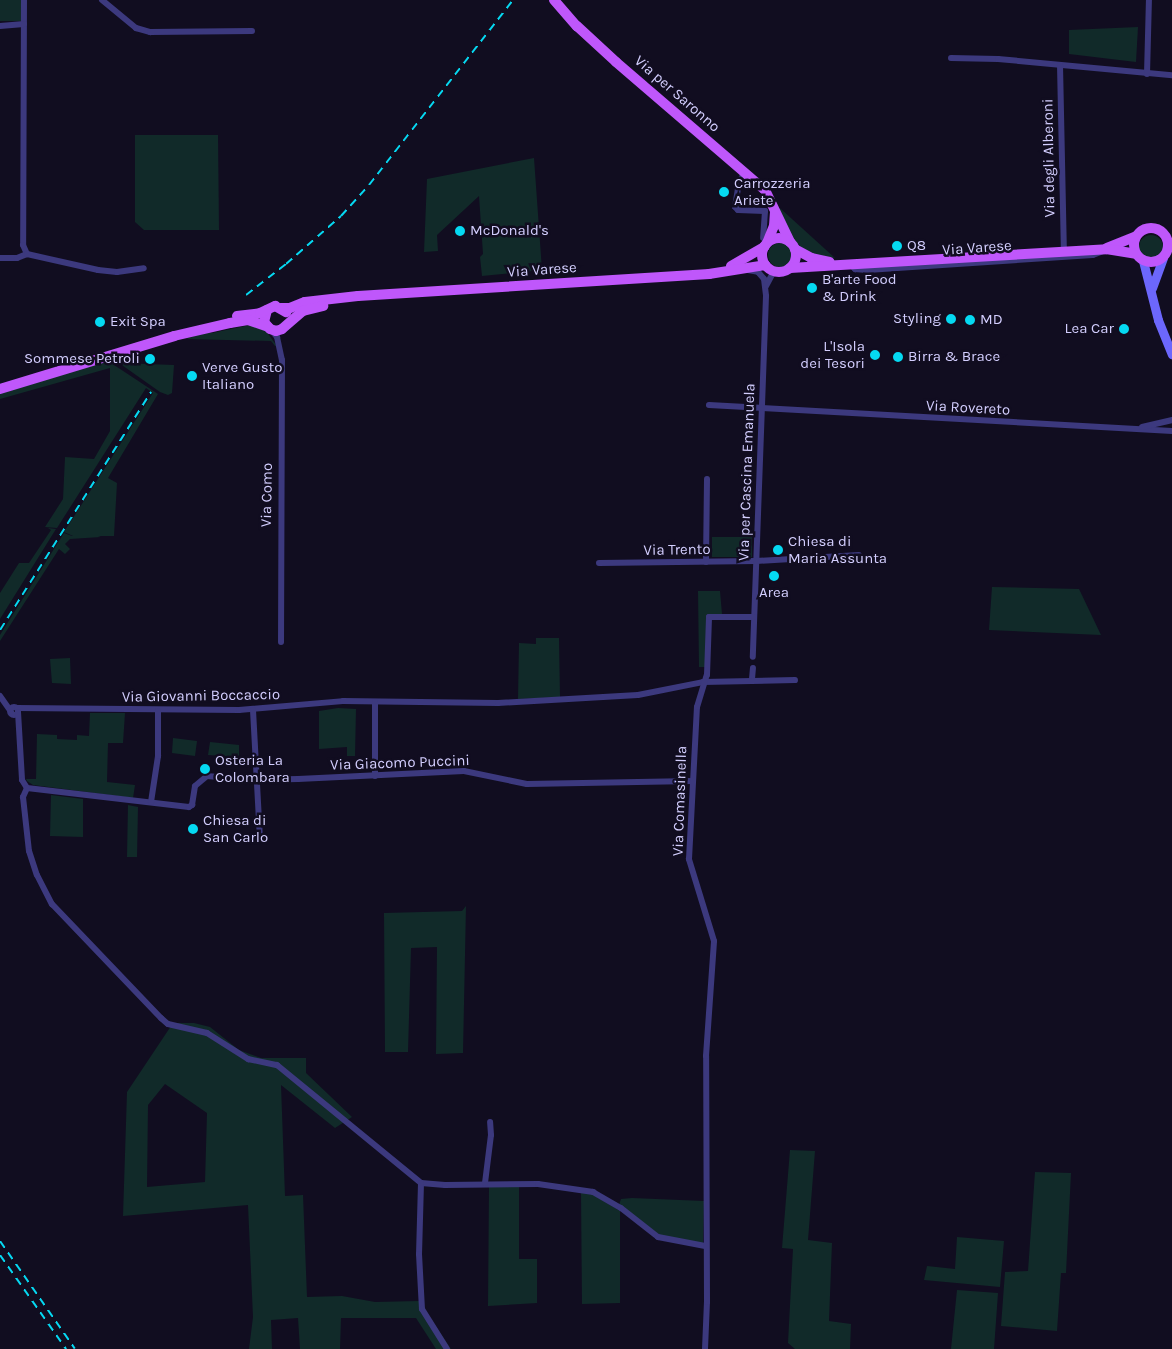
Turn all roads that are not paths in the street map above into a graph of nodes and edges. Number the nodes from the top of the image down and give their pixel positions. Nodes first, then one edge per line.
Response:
1 (24, 0) edge
2 (102, 0) edge
3 (554, 0) edge
4 (1150, 0) edge
5 (24, 24) junction
6 (0, 26) edge
7 (252, 31) dead end
8 (951, 58) dead end
9 (1060, 66) junction
10 (1147, 74) junction
11 (1172, 75) edge
12 (745, 172) junction
13 (776, 212) junction
14 (1136, 236) junction
15 (1169, 236) edge
16 (765, 243) junction
17 (793, 246) junction
18 (1106, 249) junction
19 (1064, 251) junction
20 (1167, 253) edge
21 (27, 254) junction
22 (0, 258) edge
23 (1140, 258) junction
24 (850, 264) junction
25 (144, 268) dead end
26 (770, 268) junction
27 (790, 268) junction
28 (733, 270) junction
29 (709, 274) junction
30 (765, 287) junction
31 (1152, 291) junction
32 (378, 296) junction
33 (282, 308) junction
34 (267, 310) junction
35 (285, 327) junction
36 (268, 328) junction
37 (182, 335) junction
38 (280, 350) junction
39 (1172, 354) edge
40 (0, 389) edge
41 (709, 406) dead end
42 (762, 409) junction
43 (1172, 420) edge
44 (1134, 429) junction
45 (1172, 431) edge
46 (707, 479) dead end
47 (858, 555) dead end
48 (756, 561) junction
49 (706, 562) junction
50 (599, 563) dead end
51 (754, 617) junction
52 (281, 642) dead end
53 (753, 657) dead end
54 (753, 668) dead end
55 (752, 679) junction
56 (795, 680) dead end
57 (703, 682) junction
58 (1, 698) edge
59 (375, 702) junction
60 (253, 710) junction
61 (15, 711) junction
62 (158, 711) junction
63 (375, 776) junction
64 (258, 779) junction
65 (693, 781) junction
66 (27, 788) junction
67 (151, 802) junction
68 (260, 840) dead end
69 (490, 1122) dead end
70 (421, 1183) junction
71 (485, 1183) junction
72 (705, 1246) junction
73 (447, 1349) edge
74 (704, 1349) edge

1 - 5 street
2 - 7 street
3 - 12 main road, Via per Saronno
4 - 10 street
5 - 6 street
5 - 21 street
8 - 9 street
9 - 10 street
9 - 19 street, Via degli Alberoni
10 - 11 street
12 - 13 main road, Via per Saronno
12 - 16 street
13 - 16 main road
13 - 17 main road, Via per Saronno
14 - 15 main road
14 - 18 main road, Via Varese
14 - 23 main road
15 - 20 main road
16 - 17 main road
16 - 26 main road
16 - 29 main road, Via Varese
17 - 24 main road, Via Varese
17 - 27 main road
18 - 19 main road, Via Varese
18 - 23 main road, Via Varese
18 - 24 street, Via Varese
19 - 24 main road, Via Varese
20 - 23 main road
20 - 31 street
21 - 22 street
21 - 25 street
23 - 31 street
24 - 27 main road, Via Varese
26 - 27 main road
26 - 28 main road, Via Varese
26 - 30 street, Via per Cascina Emanuela
28 - 29 main road, Via Varese
28 - 30 street
29 - 32 main road, Via Varese
30 - 42 street, Via per Cascina Emanuela
31 - 39 street
32 - 33 main road, Via Varese
32 - 35 main road, Via Varese
33 - 34 main road
33 - 35 main road
34 - 36 main road
34 - 37 main road
35 - 36 main road
35 - 38 street, Via Como
36 - 37 main road
36 - 38 street, Via Como
37 - 40 main road
38 - 52 street, Via Como
41 - 42 street, Via Rovereto
42 - 44 street, Via Rovereto
42 - 48 street, Via per Cascina Emanuela
43 - 44 street
44 - 45 street, Via Rovereto
46 - 49 street
47 - 48 street, Via Trento
48 - 49 street, Via Trento
48 - 51 street, Via per Cascina Emanuela
49 - 50 street, Via Trento
51 - 53 street, Via per Cascina Emanuela
51 - 57 street, Via Comasinella
54 - 55 street
55 - 56 street, Via Giovanni Boccaccio
55 - 57 street, Via Giovanni Boccaccio
57 - 59 street, Via Giovanni Boccaccio
57 - 65 street, Via Comasinella
58 - 61 street
59 - 60 street, Via Giovanni Boccaccio
59 - 63 street
60 - 62 street, Via Giovanni Boccaccio
60 - 64 street
61 - 62 street, Via Giovanni Boccaccio
61 - 66 street
62 - 67 street
63 - 64 street, Via Giacomo Puccini
63 - 65 street, Via Giacomo Puccini
64 - 67 street, Via Giacomo Puccini
64 - 68 street
65 - 72 street, Via Comasinella
66 - 67 street
66 - 70 street
69 - 71 street
70 - 71 street
70 - 73 street
71 - 72 street
72 - 74 street, Via Comasinella

